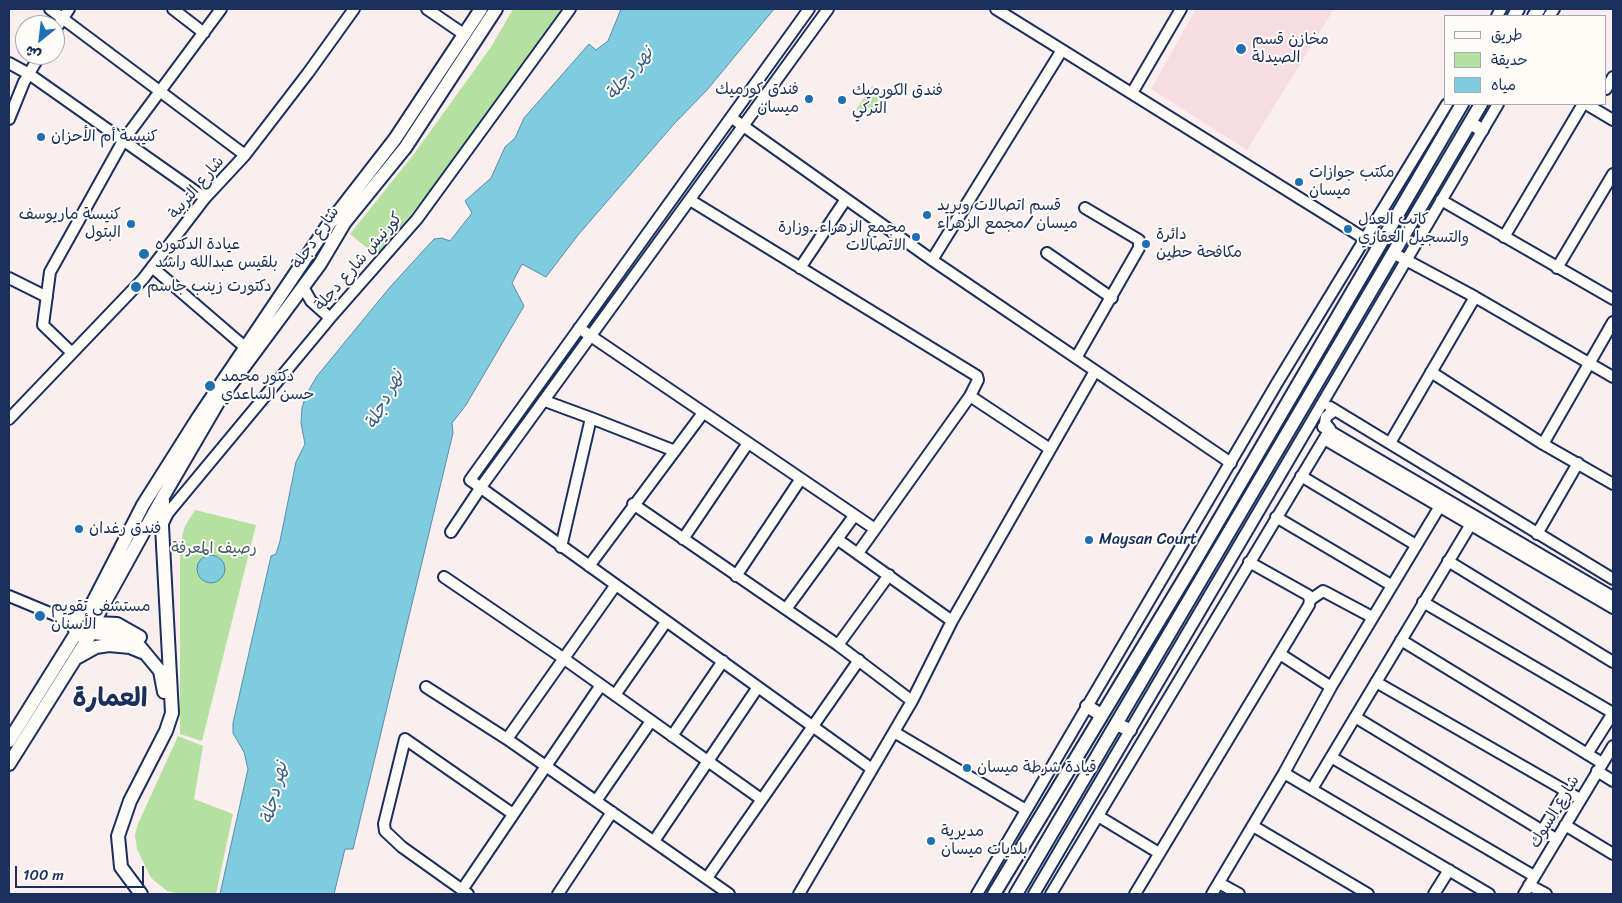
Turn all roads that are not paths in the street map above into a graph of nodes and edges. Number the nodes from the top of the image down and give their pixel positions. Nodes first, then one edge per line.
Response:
1 (50, 9) edge
2 (173, 9) edge
3 (222, 9) edge
4 (354, 9) edge
5 (427, 9) edge
6 (481, 9) edge
7 (496, 9) edge
8 (570, 9) edge
9 (809, 9) edge
10 (828, 9) edge
11 (996, 9) edge
12 (1181, 9) edge
13 (66, 13) edge
14 (204, 33) junction
15 (465, 35) junction
16 (1062, 50) junction
17 (9, 64) edge
18 (34, 65) edge
19 (28, 74) junction
20 (1613, 76) edge
21 (1607, 87) edge
22 (160, 92) junction
23 (1132, 93) junction
24 (1480, 105) edge
25 (1497, 105) edge
26 (1590, 105) edge
27 (1453, 107) edge
28 (732, 118) junction
29 (9, 119) edge
30 (1613, 120) edge
31 (1470, 123) junction
32 (744, 126) junction
33 (1482, 130) junction
34 (123, 141) junction
35 (245, 155) junction
36 (1613, 174) edge
37 (205, 198) junction
38 (846, 199) junction
39 (690, 200) junction
40 (1442, 200) junction
41 (1085, 208) dead end
42 (1504, 237) junction
43 (1366, 240) junction
44 (1379, 248) junction
45 (1047, 253) dead end
46 (1393, 253) junction
47 (932, 260) junction
48 (1406, 260) junction
49 (152, 267) junction
50 (800, 268) junction
51 (1557, 268) junction
52 (9, 278) edge
53 (303, 287) junction
54 (47, 297) junction
55 (1476, 297) junction
56 (1112, 298) junction
57 (1613, 299) edge
58 (330, 318) junction
59 (1613, 322) edge
60 (579, 328) junction
61 (591, 337) junction
62 (246, 348) junction
63 (71, 352) junction
64 (1076, 358) junction
65 (1588, 362) junction
66 (1095, 371) junction
67 (1431, 372) junction
68 (1613, 377) edge
69 (970, 396) junction
70 (546, 401) junction
71 (1322, 402) junction
72 (1335, 410) junction
73 (703, 413) junction
74 (591, 418) junction
75 (9, 419) edge
76 (1308, 427) junction
77 (1330, 429) junction
78 (1324, 439) junction
79 (1390, 443) junction
80 (748, 444) junction
81 (1543, 444) junction
82 (1050, 449) junction
83 (674, 451) junction
84 (1231, 463) junction
85 (1578, 464) junction
86 (1301, 476) junction
87 (800, 480) junction
88 (1613, 484) edge
89 (481, 487) junction
90 (164, 495) junction
91 (633, 504) junction
92 (1440, 506) junction
93 (854, 516) junction
94 (1276, 517) junction
95 (1474, 520) junction
96 (162, 526) junction
97 (875, 529) junction
98 (451, 532) dead end
99 (1537, 534) junction
100 (683, 539) junction
101 (838, 539) junction
102 (1416, 544) junction
103 (561, 547) junction
104 (858, 553) junction
105 (1448, 561) junction
106 (1249, 562) junction
107 (589, 566) junction
108 (888, 575) junction
109 (736, 576) junction
110 (444, 577) dead end
111 (1613, 579) edge
112 (1391, 585) junction
113 (615, 586) junction
114 (9, 596) edge
115 (1613, 597) edge
116 (1310, 600) junction
117 (1423, 602) junction
118 (1613, 608) edge
119 (786, 609) junction
120 (1372, 618) junction
121 (952, 621) junction
122 (666, 622) junction
123 (92, 625) junction
124 (76, 628) junction
125 (1401, 640) junction
126 (838, 645) junction
127 (148, 654) junction
128 (1280, 654) junction
129 (76, 658) junction
130 (563, 658) junction
131 (859, 660) junction
132 (722, 661) junction
133 (1613, 662) edge
134 (167, 681) junction
135 (1376, 682) junction
136 (601, 685) junction
137 (1331, 686) junction
138 (426, 687) dead end
139 (758, 687) junction
140 (615, 695) junction
141 (912, 700) junction
142 (1087, 706) junction
143 (1613, 713) edge
144 (1101, 715) junction
145 (1355, 717) junction
146 (651, 721) junction
147 (1116, 724) junction
148 (813, 726) junction
149 (1130, 730) junction
150 (894, 732) junction
151 (11, 733) edge
152 (672, 736) junction
153 (507, 739) junction
154 (1613, 746) edge
155 (1587, 754) junction
156 (1331, 757) junction
157 (706, 760) junction
158 (9, 764) edge
159 (546, 766) junction
160 (1599, 767) junction
161 (872, 768) junction
162 (1284, 773) junction
163 (1613, 781) edge
164 (1312, 789) junction
165 (1566, 791) junction
166 (760, 799) junction
167 (1580, 799) junction
168 (596, 801) junction
169 (1026, 810) junction
170 (612, 812) junction
171 (513, 814) junction
172 (1098, 816) junction
173 (1565, 825) junction
174 (1252, 826) junction
175 (1542, 831) junction
176 (1556, 839) junction
177 (654, 841) junction
178 (1065, 843) junction
179 (1077, 850) junction
180 (1159, 853) junction
181 (1613, 854) edge
182 (1449, 870) junction
183 (707, 878) junction
184 (1532, 881) junction
185 (1219, 883) junction
186 (465, 892) edge
187 (132, 894) edge
188 (141, 894) edge
189 (558, 894) edge
190 (729, 894) edge
191 (799, 894) edge
192 (976, 894) edge
193 (994, 894) edge
194 (1016, 894) edge
195 (1034, 894) edge
196 (1051, 894) edge
197 (1135, 894) edge
198 (1212, 894) edge
199 (1238, 894) edge
200 (1368, 894) edge
201 (1434, 894) edge
202 (1489, 894) edge
203 (1524, 894) edge
204 (1546, 894) edge

1 - 13 street
2 - 14 street
3 - 14 street
4 - 35 street, شارع التربية
5 - 15 street
6 - 15 main road, شارع دجلة
7 - 53 main road, شارع دجلة
8 - 58 street, كورنيش شارع دجلة
9 - 28 street
10 - 32 street
11 - 16 street
12 - 23 street
13 - 22 street
14 - 22 street
15 - 62 main road, شارع دجلة
16 - 23 street
16 - 47 street
17 - 19 street
18 - 19 street
19 - 29 street
19 - 34 street
20 - 21 street
22 - 34 street
22 - 35 street
23 - 43 street
24 - 31 main road
25 - 33 street
26 - 30 street
26 - 42 street
27 - 43 street
27 - 44 main road
28 - 32 street
28 - 60 street
31 - 33 main road
31 - 46 main road
32 - 38 street
32 - 39 street
33 - 40 street
34 - 37 street
34 - 54 street
35 - 37 street, شارع التربية
36 - 51 street
37 - 49 street, شارع التربية
38 - 47 street
38 - 50 street
39 - 50 street
39 - 61 street
40 - 42 street
40 - 48 street
41 - 56 street
42 - 51 street
43 - 44 street
43 - 84 street
44 - 144 main road
45 - 56 street
46 - 48 street
46 - 147 main road
47 - 64 street
48 - 55 street
48 - 71 street
49 - 62 street
49 - 63 street, شارع التربية
50 - 69 street
51 - 57 street
52 - 54 street
53 - 58 street
53 - 90 main road, شارع دجلة
54 - 63 street
55 - 65 street
55 - 67 street
56 - 64 street
58 - 96 street, كورنيش شارع دجلة
59 - 65 street
60 - 61 street
60 - 89 street
61 - 70 street
61 - 73 street
62 - 123 main road, شارع دجلة
63 - 75 street, شارع التربية
64 - 66 street
65 - 68 street
65 - 81 street
66 - 82 street
66 - 84 street
67 - 79 street
67 - 81 street
69 - 82 street
69 - 97 street
70 - 74 street
70 - 89 street
71 - 72 street
71 - 76 street
72 - 77 street
72 - 79 street
73 - 80 street
73 - 83 street
74 - 83 street
74 - 103 street
76 - 77 street
76 - 149 street
77 - 78 street
77 - 95 street
78 - 86 street
78 - 92 street
79 - 99 street
80 - 87 street
80 - 100 street
81 - 85 street
82 - 121 street
83 - 91 street
84 - 142 street
85 - 88 street
85 - 99 street
86 - 94 street
86 - 102 street
87 - 93 street
87 - 109 street
89 - 98 street
89 - 103 street
90 - 96 main road
90 - 123 main road, شارع دجلة
91 - 100 street
91 - 107 street
92 - 95 street
92 - 102 street
93 - 97 street
93 - 101 street
94 - 106 street
94 - 112 street
95 - 105 street
95 - 115 street
95 - 118 street
96 - 134 main road
97 - 104 street
99 - 111 street
100 - 109 street
101 - 104 street
101 - 119 street
102 - 112 street
103 - 107 street
104 - 108 street
105 - 117 street
105 - 133 street
106 - 116 street
106 - 172 street
107 - 113 street
108 - 121 street
108 - 126 street
109 - 119 street
110 - 130 street
112 - 120 street
113 - 122 street
113 - 130 street
114 - 124 street
116 - 120 street
116 - 128 street
117 - 125 street
117 - 143 street
119 - 126 street
120 - 137 street
121 - 141 street
122 - 132 street
122 - 140 street
123 - 124 main road
123 - 124 main road
123 - 127 main road
123 - 129 main road, شارع دجلة
123 - 134 main road
124 - 151 main road
125 - 135 street
125 - 155 street
126 - 131 street
127 - 129 main road
127 - 134 main road
128 - 137 street
128 - 180 street
129 - 158 main road, شارع دجلة
130 - 136 street
130 - 153 street
131 - 141 street
131 - 148 street
132 - 139 street
132 - 152 street
134 - 187 main road
134 - 188 main road
135 - 145 street
135 - 165 street
136 - 140 street
136 - 159 street
137 - 162 street
138 - 153 street
139 - 148 street
139 - 157 street
140 - 146 street
141 - 150 street
142 - 144 main road
142 - 169 street
143 - 155 street
144 - 193 main road
145 - 156 street
145 - 175 street
146 - 152 street
146 - 168 street
147 - 149 main road
147 - 194 main road
148 - 161 street
148 - 166 street
149 - 178 street
150 - 161 street
150 - 169 street
152 - 157 street
153 - 159 street
154 - 160 street, شارع السوك
155 - 160 street
156 - 164 street
156 - 184 street
157 - 166 street
157 - 177 street
159 - 168 street
159 - 171 street
160 - 163 street
160 - 167 street, شارع السوك
161 - 191 street
162 - 164 street
162 - 174 street
164 - 182 street
165 - 167 street
165 - 175 street
166 - 183 street
167 - 173 street, شارع السوك
168 - 170 street
169 - 192 street
170 - 177 street
170 - 189 street
171 - 186 street
171 - 186 street
172 - 179 street
172 - 180 street
173 - 176 street, شارع السوك
173 - 181 street
174 - 185 street
174 - 200 street
175 - 176 street
176 - 184 street, شارع السوك
177 - 183 street
178 - 179 street
178 - 195 street
179 - 196 street
180 - 197 street
182 - 201 street
182 - 202 street
183 - 190 street
184 - 203 street, شارع السوك
184 - 204 street
185 - 198 street
185 - 199 street

